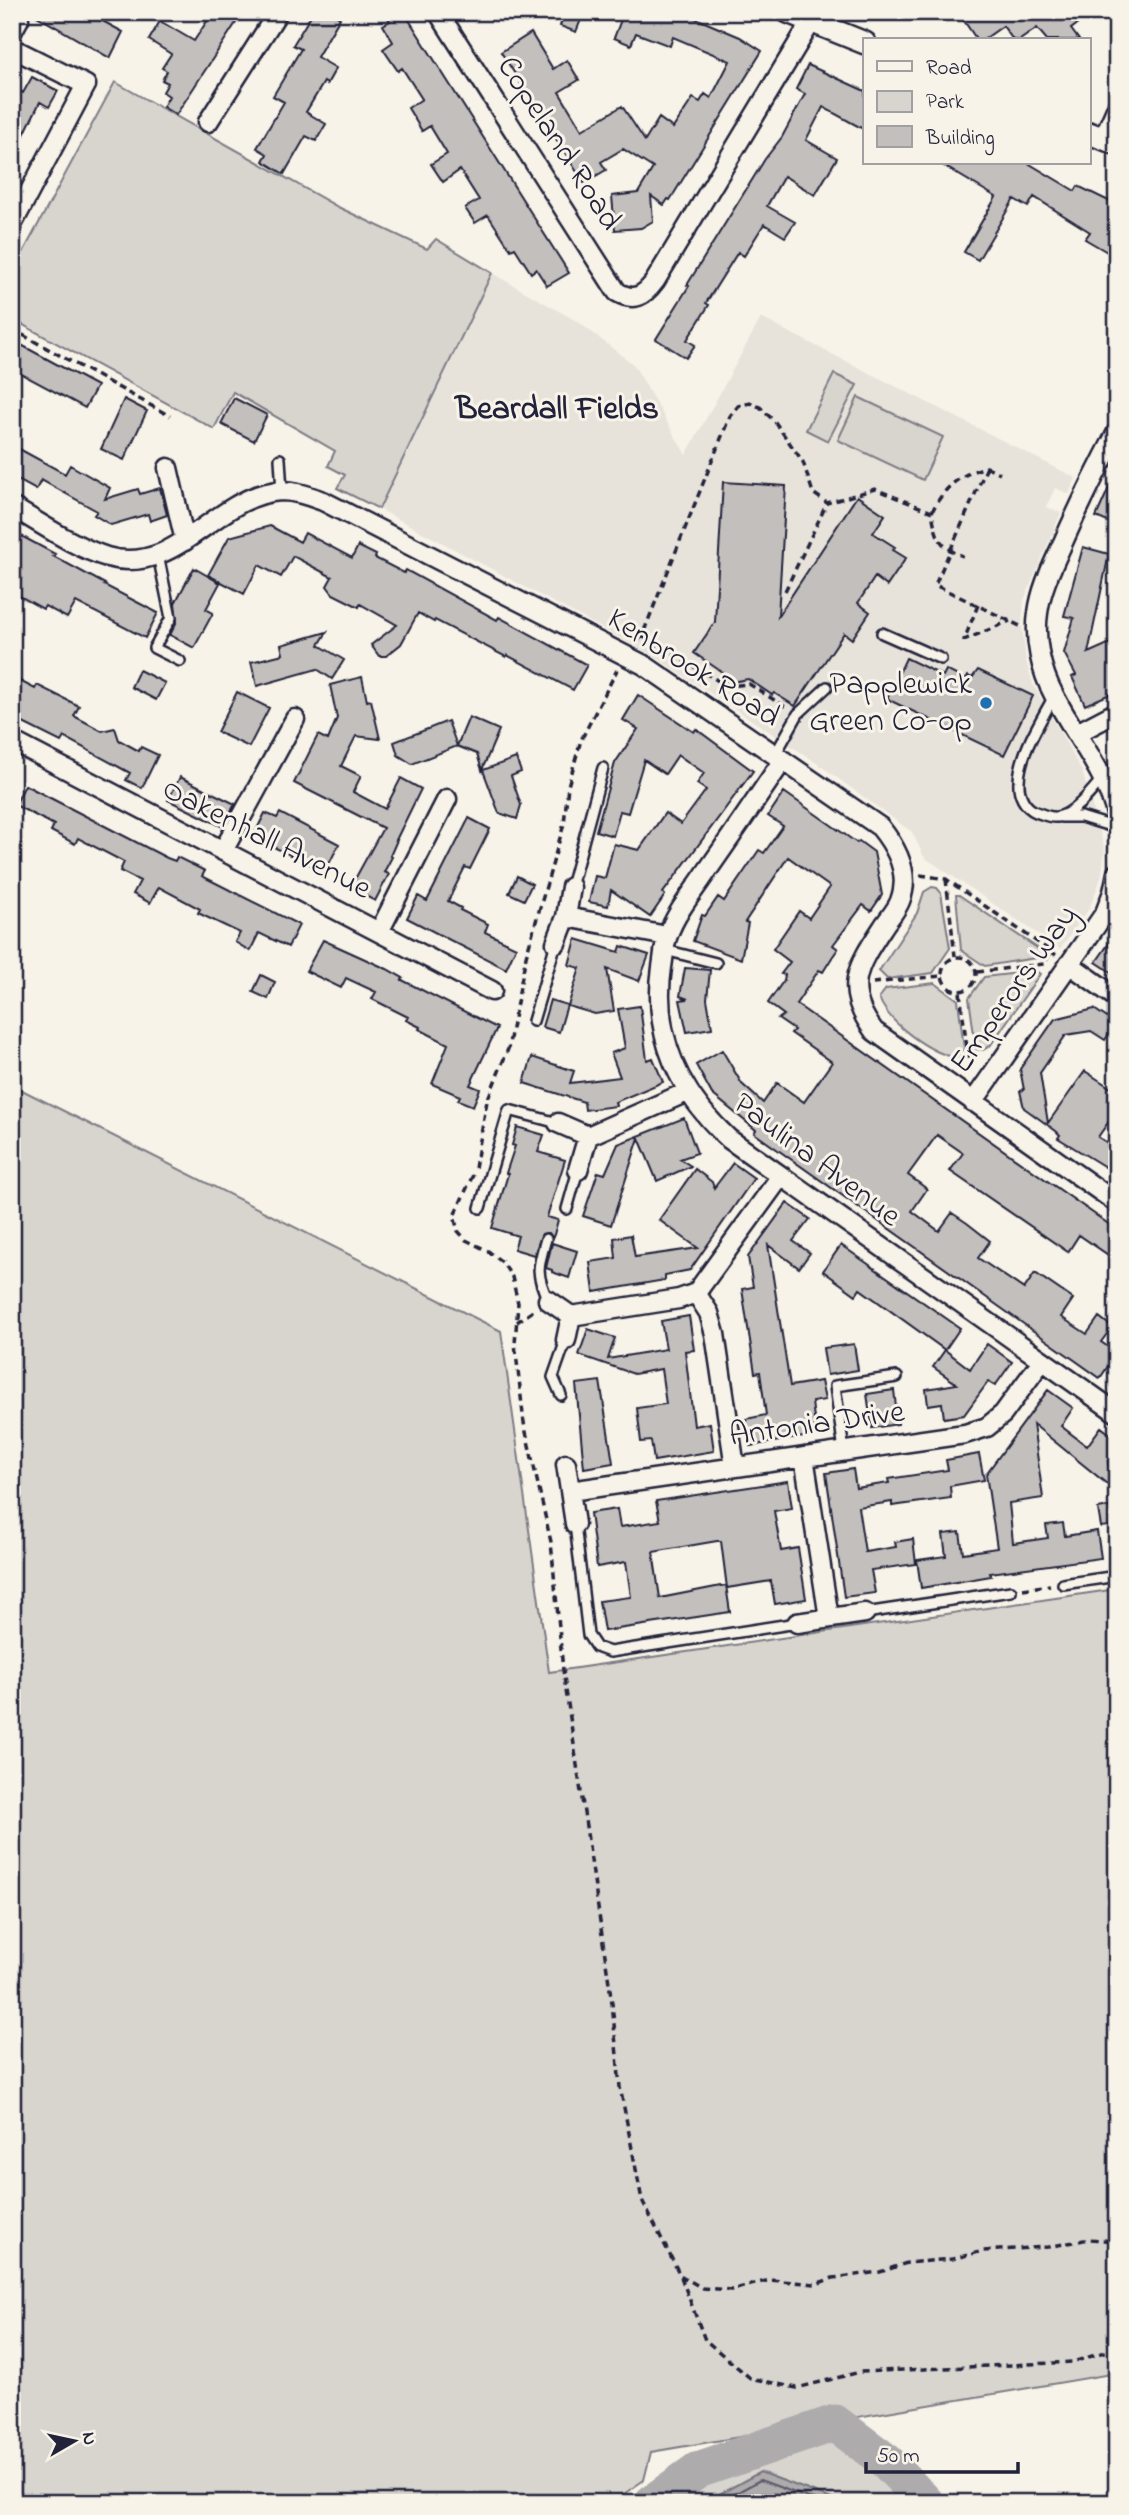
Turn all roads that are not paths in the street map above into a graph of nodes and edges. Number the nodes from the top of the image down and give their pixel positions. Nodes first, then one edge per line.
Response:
1 (278, 12) edge
2 (439, 12) edge
3 (788, 12) edge
4 (817, 17) edge
5 (863, 42) edge
6 (12, 48) edge
7 (1117, 107) edge
8 (208, 122) dead end
9 (1103, 139) edge
10 (12, 225) edge
11 (1117, 432) edge
12 (280, 459) dead end
13 (168, 468) dead end
14 (282, 491) junction
15 (12, 507) edge
16 (185, 541) junction
17 (158, 555) junction
18 (882, 633) dead end
19 (940, 659) dead end
20 (180, 662) dead end
21 (827, 687) dead end
22 (1054, 696) junction
23 (1117, 712) edge
24 (295, 719) dead end
25 (1077, 733) junction
26 (12, 741) edge
27 (779, 758) junction
28 (603, 768) dead end
29 (1103, 778) junction
30 (447, 799) dead end
31 (1059, 817) junction
32 (1117, 818) edge
33 (1117, 828) edge
34 (223, 851) junction
35 (1117, 873) edge
36 (570, 887) joint
37 (566, 917) junction
38 (379, 932) junction
39 (556, 943) joint
40 (666, 943) junction
41 (716, 962) dead end
42 (1069, 964) junction
43 (492, 991) dead end
44 (1117, 998) edge
45 (533, 1021) dead end
46 (687, 1092) junction
47 (974, 1102) junction
48 (558, 1124) joint
49 (588, 1136) junction
50 (578, 1170) joint
51 (781, 1176) junction
52 (1117, 1203) edge
53 (480, 1208) dead end
54 (566, 1209) dead end
55 (547, 1239) dead end
56 (696, 1293) junction
57 (548, 1300) joint
58 (571, 1316) junction
59 (566, 1340) joint
60 (1041, 1362) junction
61 (897, 1377) dead end
62 (561, 1395) dead end
63 (1117, 1413) edge
64 (844, 1451) junction
65 (804, 1457) junction
66 (566, 1464) dead end
67 (736, 1467) junction
68 (570, 1491) junction
69 (575, 1524) joint
70 (1117, 1576) edge
71 (1063, 1584) road end
72 (1011, 1591) road end
73 (865, 1613) joint
74 (829, 1618) junction
75 (797, 1623) joint

1 - 8 street
2 - 4 street, Copeland Road
3 - 4 street
4 - 5 street
6 - 10 street
7 - 9 street
11 - 22 street
12 - 14 lane
13 - 16 street
14 - 16 street, Kenbrook Road
14 - 27 street, Kenbrook Road
15 - 17 street, Kenbrook Road
16 - 17 street, Kenbrook Road
17 - 20 lane
18 - 19 lane
21 - 27 lane
22 - 25 street
22 - 31 lane
23 - 25 street
24 - 34 street
25 - 29 street
26 - 34 street, Oakenhall Avenue
27 - 40 street, Paulina Avenue
27 - 47 street, Kenbrook Road
28 - 36 lane
29 - 31 lane
29 - 32 street
30 - 38 street
31 - 33 lane
34 - 38 street, Oakenhall Avenue
35 - 42 street, Emperors Way
36 - 37 street
37 - 39 street
37 - 40 street
38 - 43 street, Oakenhall Avenue
39 - 45 lane
40 - 41 lane
40 - 46 street, Paulina Avenue
42 - 44 street
42 - 47 street, Emperors Way
46 - 49 street
46 - 51 street, Paulina Avenue
47 - 52 street
48 - 49 street
48 - 53 lane
49 - 50 street
50 - 54 lane
51 - 56 street
51 - 60 street, Paulina Avenue
55 - 57 lane
56 - 58 street
56 - 67 street
57 - 58 street
58 - 59 street
59 - 62 lane
60 - 63 street, Paulina Avenue
60 - 64 street, Antonia Drive
61 - 64 lane
64 - 65 street, Antonia Drive
65 - 67 street, Antonia Drive
65 - 74 street
66 - 68 street
67 - 68 street, Antonia Drive
68 - 69 street
69 - 75 lane
70 - 71 lane
72 - 73 lane
73 - 74 street
74 - 75 street

